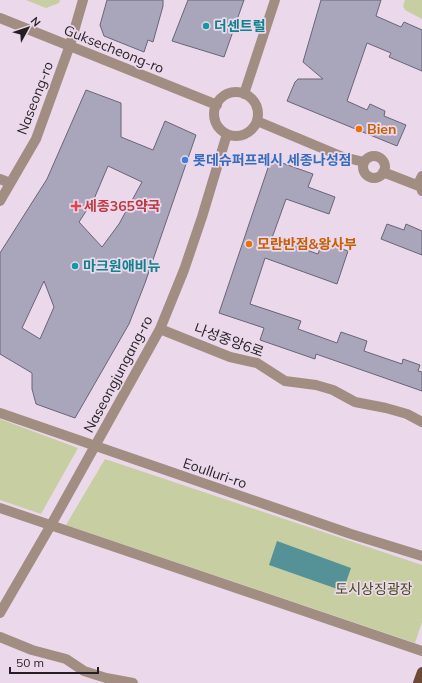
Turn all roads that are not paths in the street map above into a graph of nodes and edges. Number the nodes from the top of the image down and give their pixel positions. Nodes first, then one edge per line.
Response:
1 (83, 0) edge
2 (275, 0) edge
3 (0, 18) edge
4 (70, 46) junction
5 (244, 94) junction
6 (217, 105) junction
7 (257, 121) junction
8 (227, 134) junction
9 (364, 162) junction
10 (384, 172) junction
11 (422, 176) edge
12 (0, 179) edge
13 (10, 183) junction
14 (421, 189) edge
15 (0, 201) edge
16 (160, 328) junction
17 (0, 413) edge
18 (422, 422) edge
19 (95, 447) junction
20 (0, 508) edge
21 (51, 525) junction
22 (422, 556) edge
23 (0, 613) edge
24 (0, 637) edge
25 (422, 651) edge
26 (422, 672) edge
27 (133, 683) edge
28 (418, 683) edge

1 - 4 street, Naseong-ro
2 - 5 street
3 - 4 street, Guksecheong-ro
4 - 6 street, Guksecheong-ro
4 - 13 street, Naseong-ro
5 - 6 street
5 - 7 street
6 - 8 street
7 - 8 street
7 - 9 street
8 - 16 street, Naseongjungang-ro
9 - 10 street
9 - 10 street
10 - 14 street
11 - 14 street
12 - 13 street
13 - 15 street, Naseong-ro
16 - 18 street, 나성중앙6로
16 - 19 street, Naseongjungang-ro
17 - 19 street, Eoulluri-ro
19 - 21 street, Naseongjungang-ro
19 - 22 street, Eoulluri-ro
20 - 21 street
21 - 23 street, Naseongjungang-ro
21 - 25 street
24 - 27 street
26 - 28 main road

